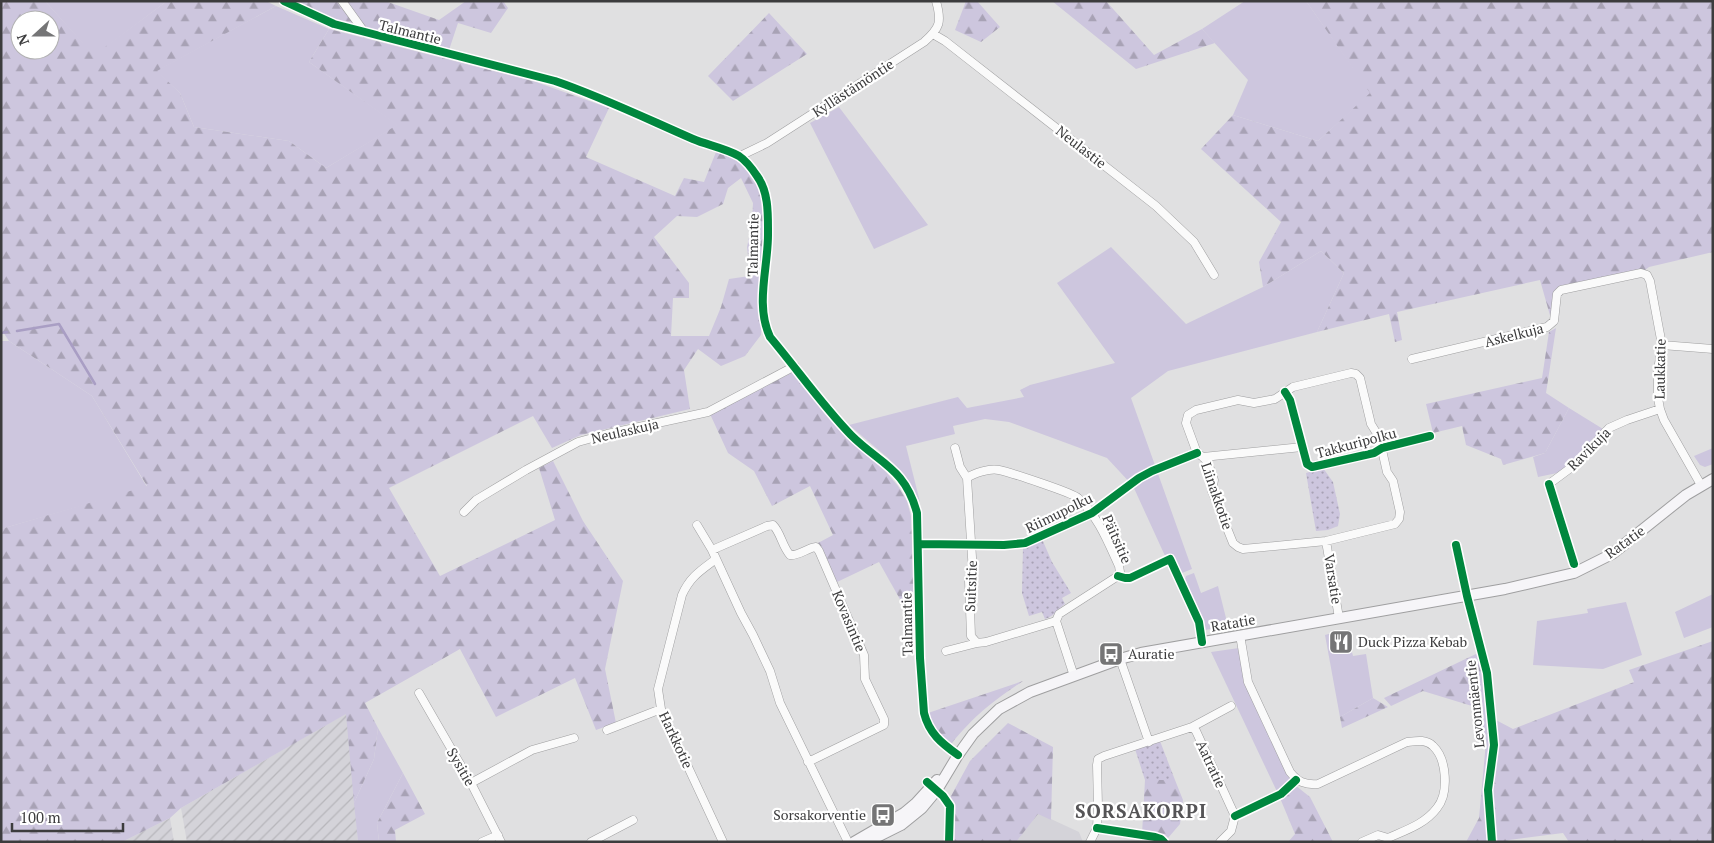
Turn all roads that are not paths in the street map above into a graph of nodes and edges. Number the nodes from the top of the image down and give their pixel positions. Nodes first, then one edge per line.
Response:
1 (284, 1) edge
2 (342, 1) edge
3 (936, 1) edge
4 (365, 33) junction
5 (934, 34) junction
6 (740, 156) junction
7 (1214, 275) dead end
8 (1647, 275) joint
9 (1662, 345) junction
10 (1713, 349) edge
11 (1412, 359) dead end
12 (795, 366) junction
13 (1660, 409) junction
14 (1302, 447) dead end
15 (955, 448) dead end
16 (1203, 457) junction
17 (967, 478) junction
18 (1713, 479) edge
19 (1549, 484) dead end
20 (1701, 485) junction
21 (464, 512) dead end
22 (697, 525) dead end
23 (1326, 541) junction
24 (712, 550) junction
25 (716, 559) junction
26 (1467, 596) junction
27 (1339, 618) junction
28 (1056, 621) junction
29 (1240, 635) junction
30 (977, 643) junction
31 (946, 651) dead end
32 (1120, 659) junction
33 (1074, 676) junction
34 (419, 693) dead end
35 (1231, 706) dead end
36 (661, 709) junction
37 (1192, 727) junction
38 (607, 730) dead end
39 (574, 738) dead end
40 (1149, 742) junction
41 (958, 755) junction
42 (808, 762) junction
43 (946, 774) junction
44 (471, 782) junction
45 (633, 820) dead end
46 (500, 838) edge
47 (482, 842) edge
48 (591, 842) edge
49 (724, 842) edge
50 (848, 842) edge
51 (854, 842) edge
52 (867, 842) edge
53 (1090, 842) edge
54 (1220, 842) edge
55 (1362, 842) edge
56 (1492, 842) edge

1 - 4 street, Talmantie
2 - 4 street
3 - 5 street
4 - 6 street, Talmantie
5 - 6 street, Kyllästämöntie
5 - 7 street, Neulastie
6 - 12 street, Talmantie
8 - 9 street, Laukkatie
8 - 11 street, Askelkuja
9 - 10 street
9 - 13 street, Laukkatie
12 - 21 street, Neulaskuja
12 - 41 street, Talmantie
13 - 19 street, Ravikuja
13 - 20 street, Laukkatie
14 - 16 street
15 - 17 street, Suitsitie
16 - 23 street, Liinakkotie
16 - 23 street, Liinakkotie
17 - 28 street, Päitsitie
17 - 30 street, Suitsitie
18 - 20 street, Ratatie
20 - 26 street, Ratatie
22 - 24 street
23 - 27 street, Varsatie
24 - 25 street
24 - 42 street, Kovasintie
25 - 36 street, Harkkotie
25 - 42 street
26 - 27 street, Ratatie
26 - 56 street, Levonmäentie
27 - 29 street, Ratatie
28 - 30 street
28 - 33 street
29 - 32 street, Ratatie
29 - 55 street
30 - 31 street
32 - 33 street, Ratatie
32 - 40 street
33 - 41 street, Ratatie
34 - 44 street, Sysitie
35 - 37 street
36 - 38 street
36 - 49 street, Harkkotie
37 - 40 street, Aatratie
37 - 54 street, Aatratie
39 - 44 street
40 - 53 street, Aatratie
41 - 43 street, Ratatie
42 - 50 street
43 - 51 street, Ratatie
43 - 52 street, Ratatie
44 - 46 street, Sysitie
45 - 48 street
46 - 47 street

